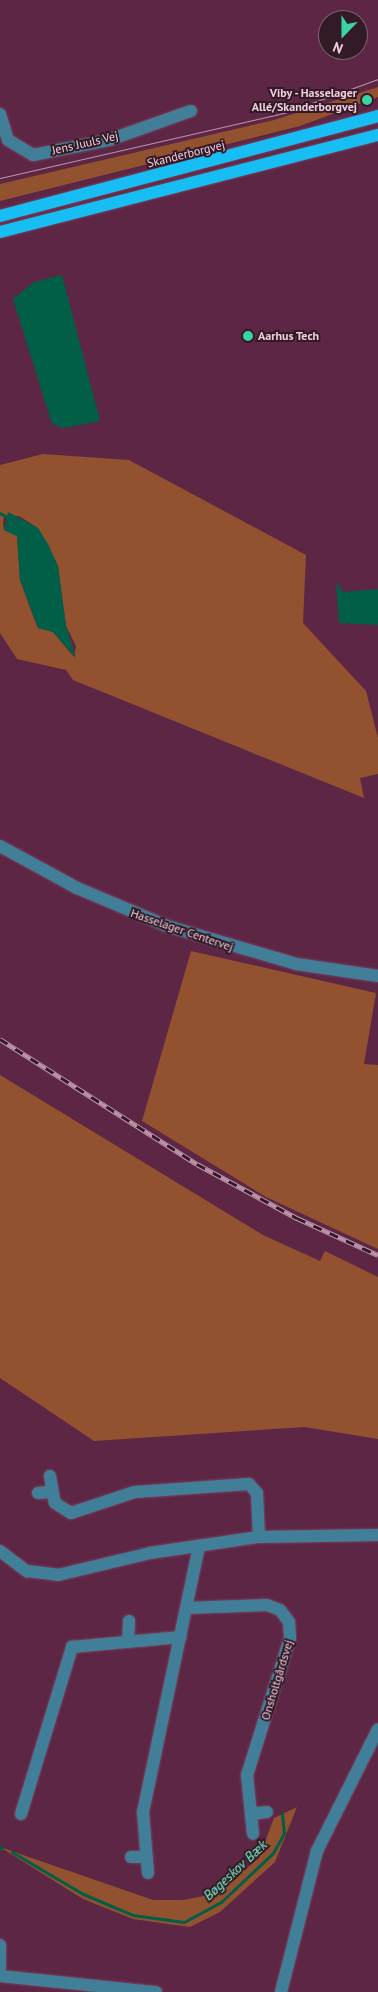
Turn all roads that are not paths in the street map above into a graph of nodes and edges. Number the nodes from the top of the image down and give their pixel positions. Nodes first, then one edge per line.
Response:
1 (190, 112) dead end
2 (0, 114) edge
3 (378, 116) edge
4 (378, 135) edge
5 (0, 216) edge
6 (0, 232) edge
7 (0, 846) edge
8 (378, 976) edge
9 (50, 1476) dead end
10 (51, 1492) junction
11 (38, 1493) dead end
12 (378, 1535) edge
13 (258, 1537) junction
14 (199, 1546) junction
15 (0, 1551) edge
16 (187, 1608) junction
17 (129, 1621) dead end
18 (181, 1637) junction
19 (128, 1642) junction
20 (378, 1729) edge
21 (267, 1812) dead end
22 (21, 1814) dead end
23 (251, 1814) junction
24 (253, 1834) dead end
25 (131, 1857) dead end
26 (146, 1857) junction
27 (148, 1872) dead end
28 (0, 1945) edge
29 (0, 1967) edge
30 (0, 1976) edge
31 (83, 1988) edge
32 (156, 1992) edge
33 (281, 1992) edge

1 - 2 street, Jens Juuls Vej
3 - 5 main road, Skanderborgvej
4 - 6 main road
7 - 8 street, Hasselager Centervej
9 - 10 street
10 - 11 street
10 - 13 street
12 - 13 street
13 - 14 street
14 - 15 street
14 - 16 street
16 - 18 street
16 - 23 street, Onsholtgårdsvej
17 - 19 street
18 - 19 street
18 - 26 street
19 - 22 street
20 - 33 street
21 - 23 street
23 - 24 street, Onsholtgårdsvej
25 - 26 street
26 - 27 street
28 - 29 street
30 - 31 street
31 - 32 street

